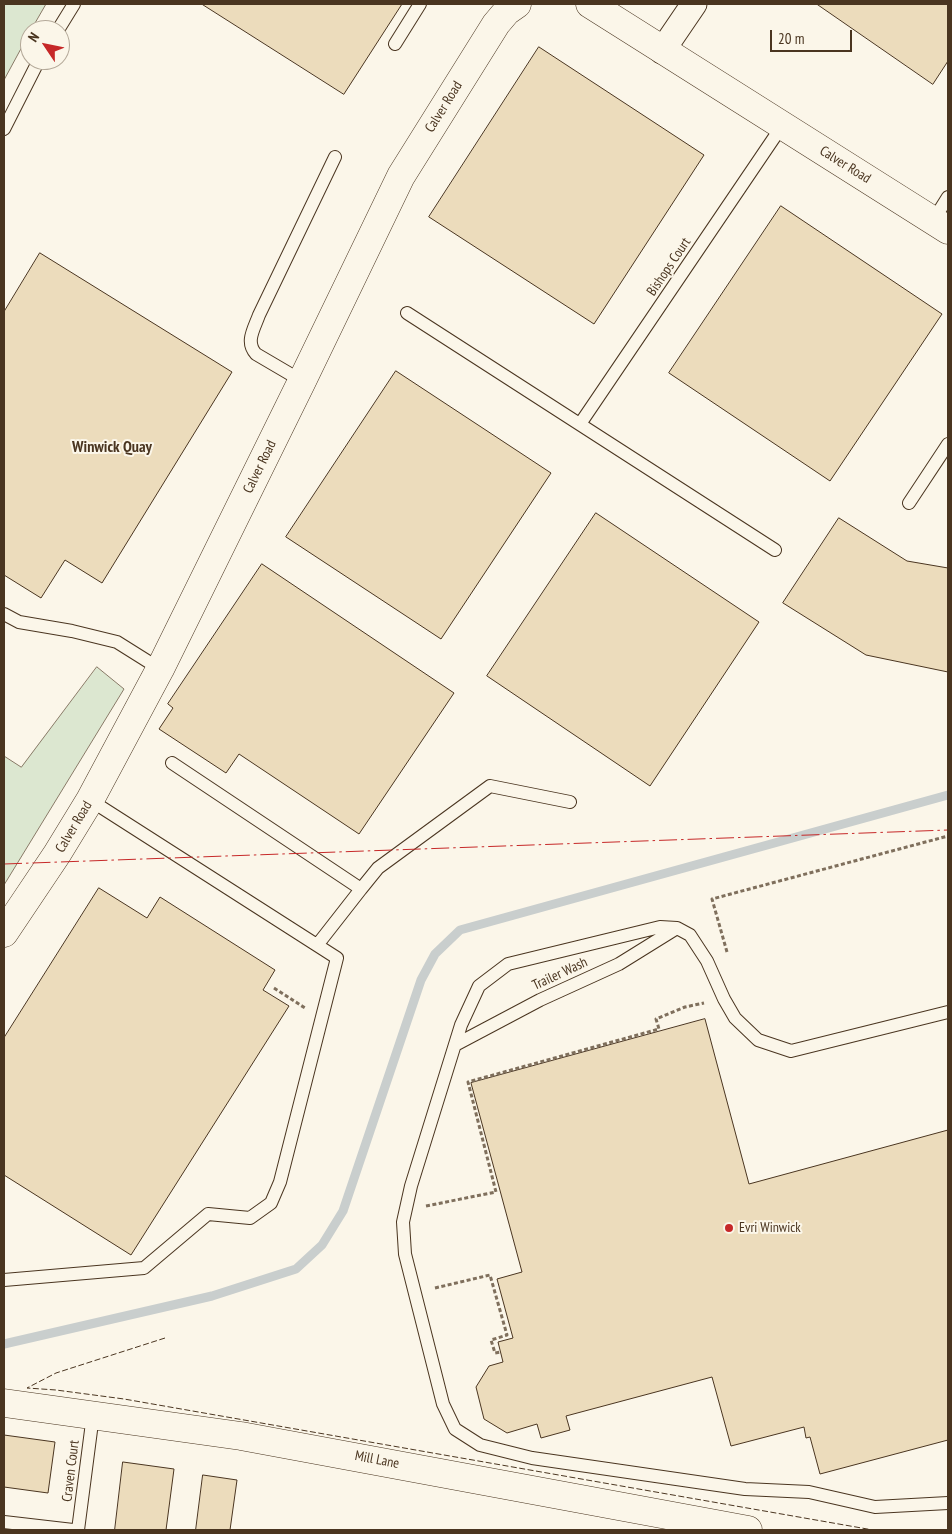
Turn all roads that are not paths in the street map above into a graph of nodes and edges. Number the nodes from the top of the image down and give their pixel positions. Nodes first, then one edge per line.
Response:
1 (74, 4) edge
2 (420, 4) edge
3 (517, 4) edge
4 (590, 4) edge
5 (694, 4) edge
6 (64, 20) edge
7 (395, 44) dead end
8 (662, 51) junction
9 (34, 70) edge
10 (782, 126) junction
11 (4, 129) edge
12 (335, 157) dead end
13 (948, 198) edge
14 (941, 225) edge
15 (407, 313) dead end
16 (302, 381) junction
17 (580, 424) junction
18 (948, 444) edge
19 (910, 503) dead end
20 (775, 550) dead end
21 (4, 614) edge
22 (160, 669) junction
23 (172, 763) dead end
24 (90, 800) junction
25 (570, 802) dead end
26 (361, 889) junction
27 (677, 928) junction
28 (4, 933) edge
29 (318, 944) junction
30 (948, 1012) edge
31 (455, 1045) junction
32 (4, 1280) edge
33 (4, 1403) edge
34 (93, 1415) junction
35 (948, 1503) edge
36 (4, 1522) edge
37 (73, 1530) edge
38 (78, 1530) edge
39 (748, 1530) edge

1 - 6 lane
2 - 7 lane
3 - 16 street, Calver Road
4 - 8 street, Calver Road
5 - 8 street
8 - 10 street, Calver Road
9 - 11 lane
10 - 14 street, Calver Road
10 - 17 lane, Bishops Court
12 - 16 lane
13 - 14 lane
15 - 17 lane
16 - 22 street, Calver Road
17 - 20 lane
18 - 19 lane
21 - 22 lane
22 - 24 street, Calver Road
23 - 26 lane
24 - 28 street, Calver Road
24 - 29 lane
25 - 26 lane
26 - 29 lane
27 - 30 lane
27 - 31 lane, Trailer Wash
27 - 31 lane
29 - 32 lane
31 - 35 lane
33 - 34 street, Mill Lane
34 - 38 lane, Craven Court
34 - 39 street, Mill Lane
36 - 37 lane

